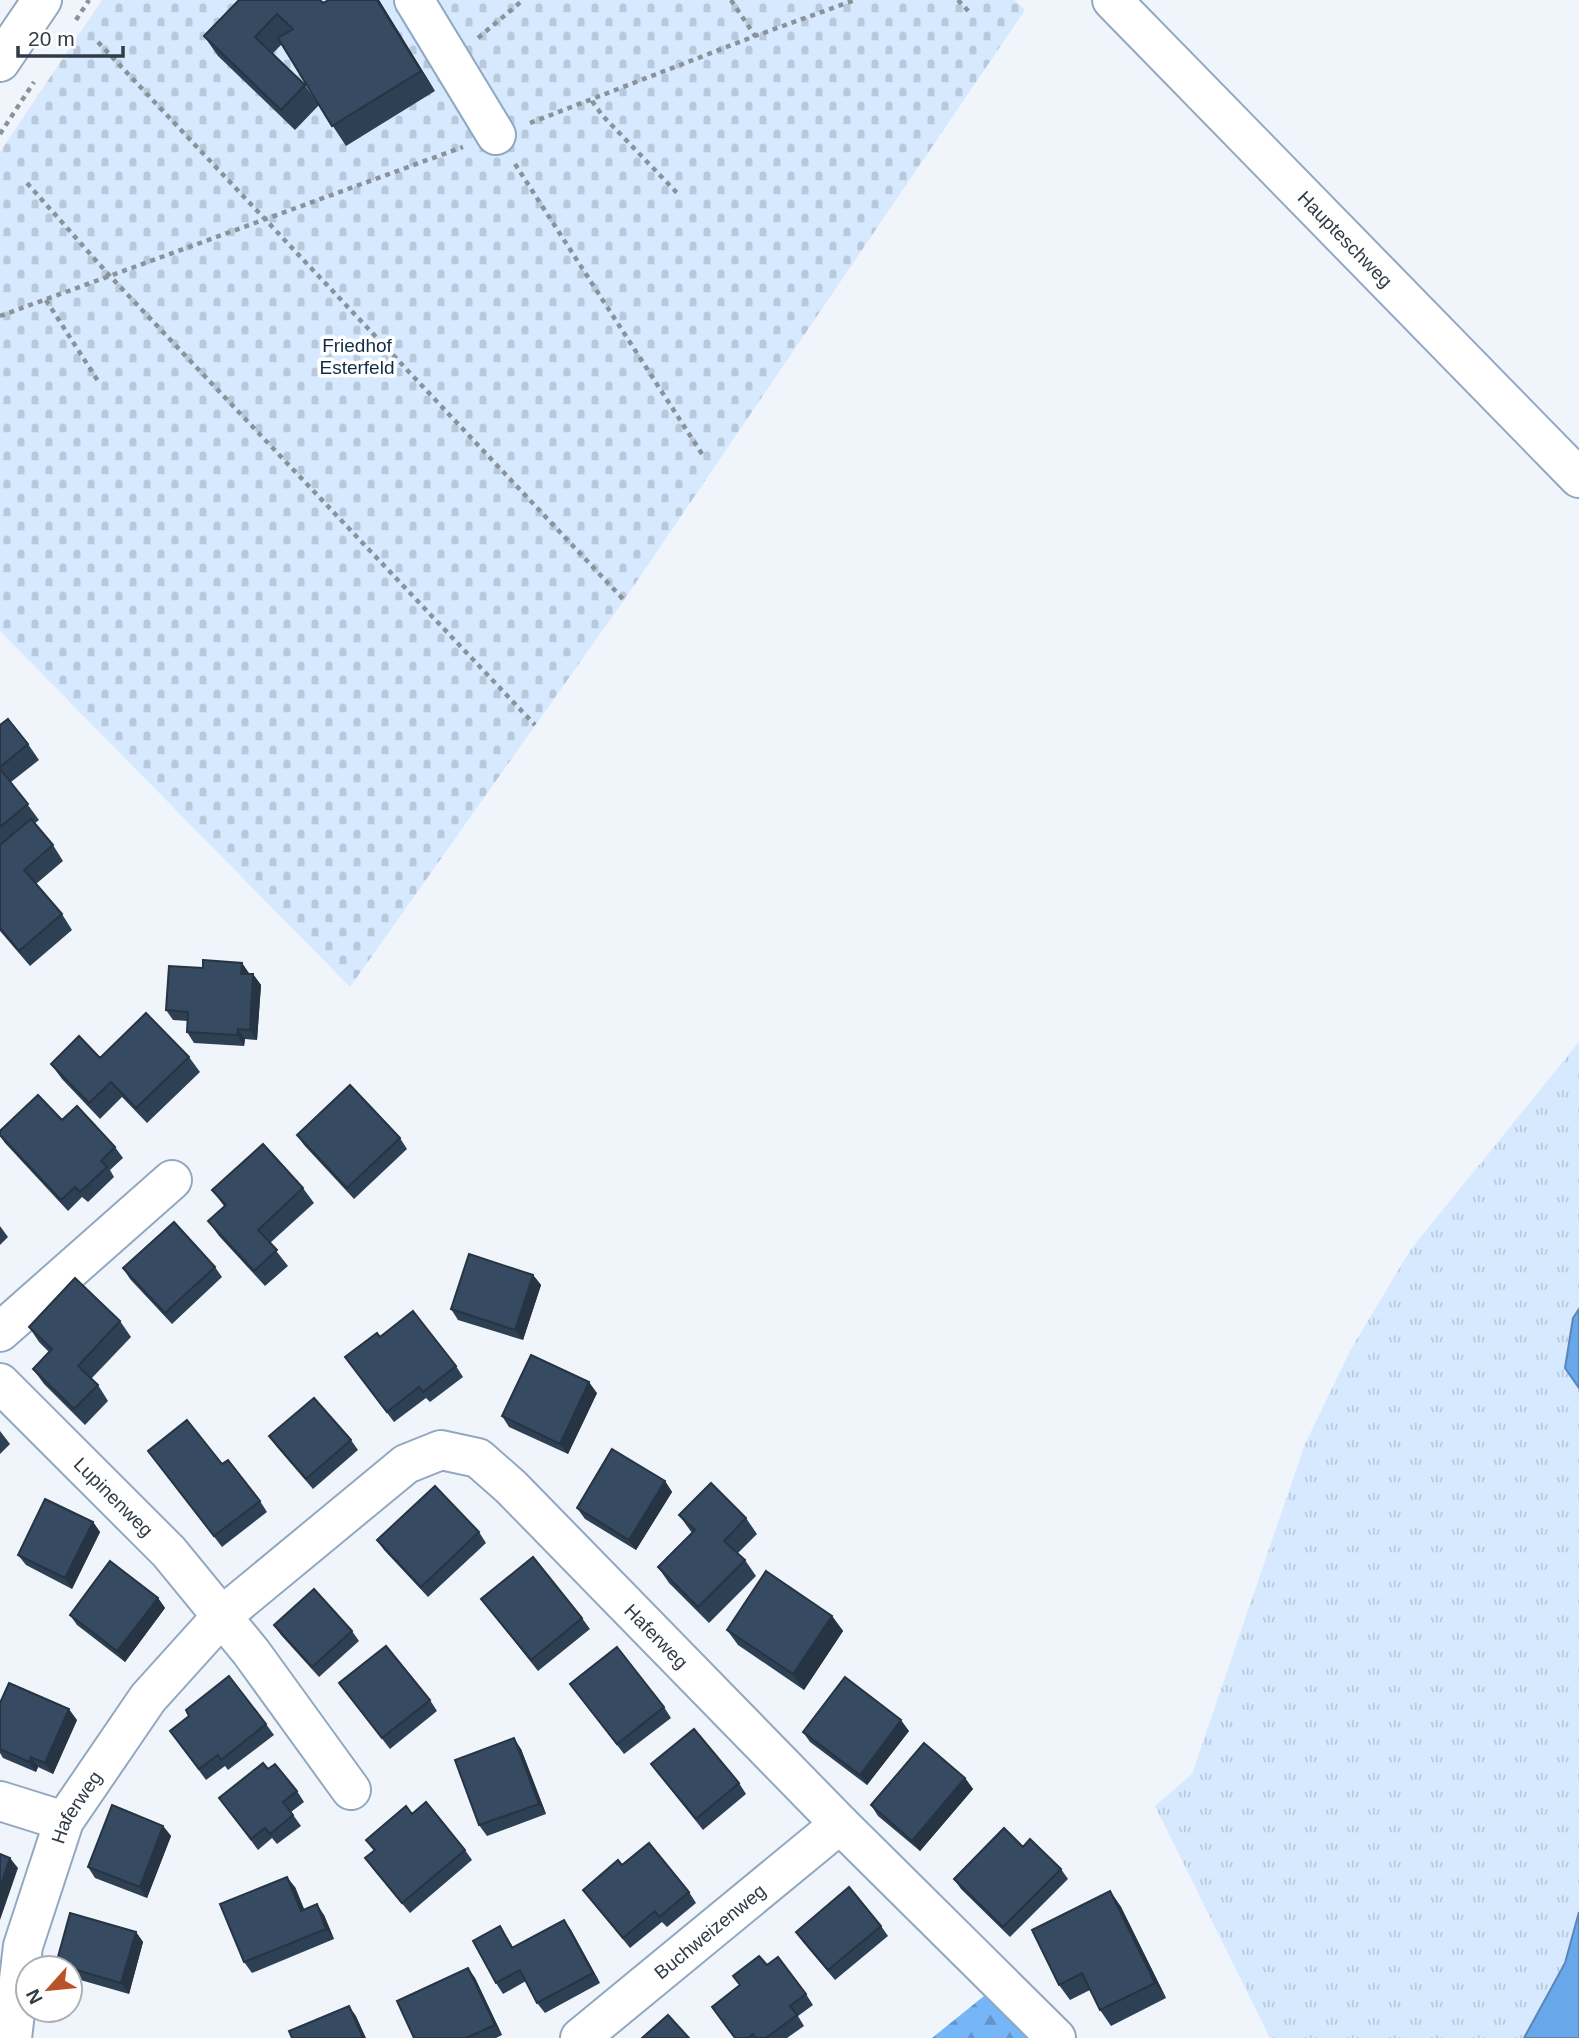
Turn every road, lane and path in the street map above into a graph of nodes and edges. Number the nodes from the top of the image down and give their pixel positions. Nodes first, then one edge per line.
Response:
1 (42, 0) edge
2 (414, 0) edge
3 (523, 0) edge
4 (731, 0) edge
5 (855, 0) edge
6 (958, 0) edge
7 (1112, 0) edge
8 (971, 14) dead end
9 (755, 36) junction
10 (98, 43) dead end
11 (451, 61) junction
12 (0, 62) edge
13 (592, 100) junction
14 (496, 135) junction
15 (27, 183) dead end
16 (680, 197) dead end
17 (265, 218) junction
18 (109, 275) junction
19 (46, 300) junction
20 (0, 316) edge
21 (98, 381) dead end
22 (702, 454) dead end
23 (1579, 478) edge
24 (624, 600) dead end
25 (535, 725) dead end
26 (172, 1180) dead end
27 (0, 1332) edge
28 (0, 1383) edge
29 (222, 1616) junction
30 (351, 1790) dead end
31 (0, 1801) edge
32 (64, 1821) junction
33 (840, 1824) junction
34 (12, 2038) edge
35 (580, 2038) edge
36 (1056, 2038) edge

1 - 12 street
2 - 11 street
3 - 11 path
4 - 9 path
5 - 9 path
6 - 8 path
7 - 23 street, Haupteschweg
9 - 13 path
10 - 17 path
11 - 14 street
13 - 14 path
13 - 16 path
14 - 17 path
14 - 22 path
15 - 18 path
17 - 18 path
17 - 24 path
18 - 19 path
18 - 25 path
19 - 20 path
19 - 21 path
26 - 27 street
28 - 29 street, Lupinenweg
29 - 30 street
29 - 32 street, Haferweg
29 - 33 street, Haferweg
31 - 32 street
32 - 34 street, Haferweg
33 - 35 street, Buchweizenweg
33 - 36 street, Haferweg

